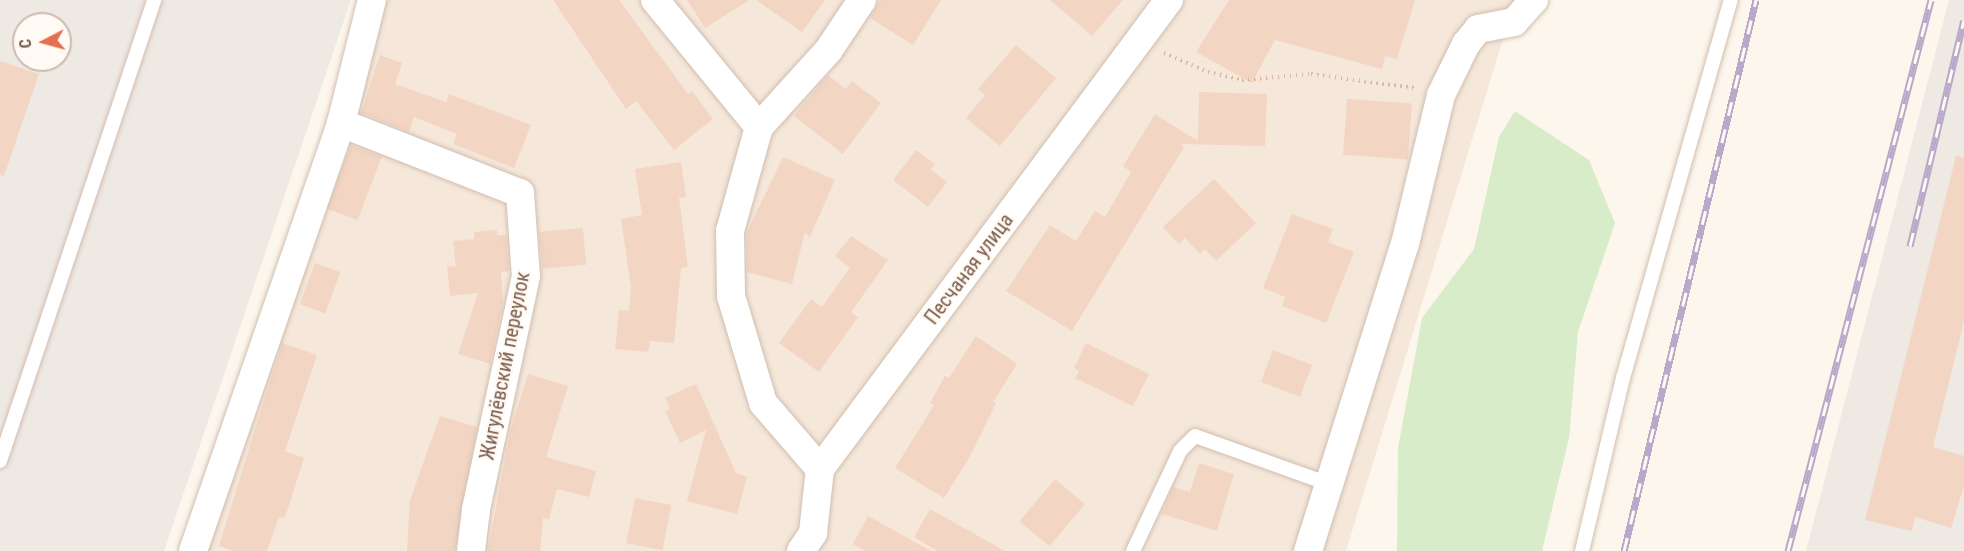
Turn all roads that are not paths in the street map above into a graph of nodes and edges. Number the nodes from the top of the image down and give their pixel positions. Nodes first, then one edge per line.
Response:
1 (154, 0) edge
2 (372, 0) edge
3 (655, 0) edge
4 (862, 0) edge
5 (1169, 0) edge
6 (1534, 0) edge
7 (1731, 0) edge
8 (341, 123) junction
9 (759, 127) junction
10 (0, 461) edge
11 (820, 469) junction
12 (1329, 484) junction
13 (193, 551) edge
14 (471, 551) edge
15 (801, 551) edge
16 (1133, 551) edge
17 (1308, 551) edge
18 (1582, 551) edge

1 - 10 lane
2 - 8 street
3 - 9 street
4 - 9 street
5 - 11 street, Песчаная улица
6 - 12 street
7 - 18 lane
8 - 13 street
8 - 14 street, Жигулёвский переулок
9 - 11 street
11 - 15 street
12 - 16 lane
12 - 17 street

